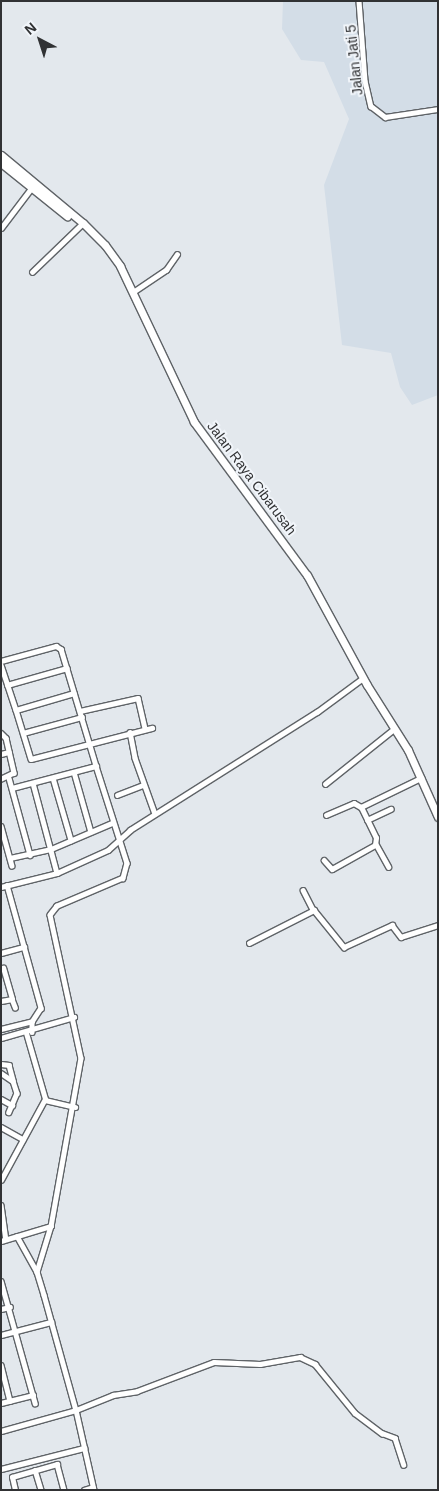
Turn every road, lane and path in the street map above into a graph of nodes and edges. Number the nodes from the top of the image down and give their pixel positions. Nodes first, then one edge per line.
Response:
1 (359, 1) edge
2 (438, 109) edge
3 (1, 155) edge
4 (1, 163) edge
5 (34, 186) junction
6 (82, 225) junction
7 (1, 228) edge
8 (177, 254) dead end
9 (32, 272) dead end
10 (133, 292) junction
11 (1, 663) edge
12 (68, 668) junction
13 (365, 682) junction
14 (7, 685) junction
15 (74, 692) junction
16 (374, 697) junction
17 (16, 710) junction
18 (80, 711) junction
19 (82, 717) junction
20 (152, 728) dead end
21 (145, 729) junction
22 (394, 729) junction
23 (1, 732) edge
24 (130, 732) junction
25 (23, 733) junction
26 (90, 742) junction
27 (9, 752) junction
28 (1, 754) edge
29 (96, 766) junction
30 (74, 772) junction
31 (10, 778) junction
32 (54, 778) junction
33 (421, 778) junction
34 (1, 780) edge
35 (33, 783) junction
36 (324, 784) dead end
37 (143, 785) junction
38 (12, 788) junction
39 (117, 795) dead end
40 (361, 807) junction
41 (391, 809) dead end
42 (155, 814) junction
43 (326, 815) dead end
44 (438, 817) edge
45 (368, 820) junction
46 (438, 822) edge
47 (112, 823) junction
48 (2, 829) edge
49 (91, 832) junction
50 (71, 840) junction
51 (376, 844) junction
52 (120, 847) junction
53 (51, 849) junction
54 (30, 855) junction
55 (10, 858) junction
56 (324, 860) dead end
57 (12, 866) dead end
58 (390, 867) dead end
59 (57, 873) junction
60 (7, 885) junction
61 (1, 887) edge
62 (303, 890) dead end
63 (313, 910) junction
64 (438, 925) edge
65 (249, 943) dead end
66 (24, 947) junction
67 (1, 953) edge
68 (3, 968) dead end
69 (3, 976) edge
70 (12, 999) junction
71 (1, 1002) edge
72 (15, 1008) dead end
73 (74, 1017) junction
74 (32, 1020) junction
75 (1, 1029) edge
76 (32, 1032) junction
77 (26, 1033) junction
78 (1, 1038) edge
79 (1, 1064) edge
80 (1, 1074) edge
81 (13, 1081) junction
82 (1, 1099) edge
83 (45, 1100) junction
84 (12, 1105) junction
85 (75, 1107) junction
86 (9, 1112) dead end
87 (1, 1127) edge
88 (23, 1139) junction
89 (1, 1180) edge
90 (1, 1205) edge
91 (51, 1226) junction
92 (17, 1236) junction
93 (4, 1240) edge
94 (37, 1272) junction
95 (2, 1284) edge
96 (10, 1307) junction
97 (1, 1310) edge
98 (51, 1322) junction
99 (17, 1331) junction
100 (1, 1335) edge
101 (1, 1365) edge
102 (33, 1395) junction
103 (10, 1401) junction
104 (1, 1403) edge
105 (35, 1403) dead end
106 (76, 1410) junction
107 (1, 1430) edge
108 (84, 1448) junction
109 (404, 1465) dead end
110 (1, 1469) edge
111 (35, 1470) junction
112 (93, 1488) edge
113 (16, 1490) edge
114 (41, 1490) edge
115 (64, 1490) edge
116 (84, 1490) edge

1 - 2 street, Jalan Jati 5
3 - 5 main road, Jalan Raya Cibarusah
4 - 5 main road, Jalan Raya Cibarusah
5 - 6 main road, Jalan Raya Cibarusah
5 - 7 street
6 - 9 street
6 - 10 main road, Jalan Raya Cibarusah
6 - 13 main road, Jalan Raya Cibarusah
8 - 10 street
10 - 13 main road, Jalan Raya Cibarusah
11 - 12 street
11 - 14 street
12 - 14 street
12 - 15 street
13 - 16 main road, Jalan Raya Cibarusah
13 - 42 street
14 - 17 street
15 - 17 street
15 - 18 street
16 - 22 main road, Jalan Raya Cibarusah
16 - 44 main road, Jalan Raya Cibarusah
17 - 25 street
18 - 19 street
18 - 21 street
19 - 25 street
19 - 26 street
20 - 21 street
21 - 24 street
22 - 33 main road, Jalan Raya Cibarusah
22 - 36 street
23 - 27 street
24 - 26 street
24 - 37 street
25 - 26 street
26 - 29 street
27 - 28 street
27 - 31 street
29 - 30 street
29 - 47 street
30 - 32 street
30 - 49 street
31 - 34 street
31 - 38 street
32 - 35 street
32 - 50 street
33 - 40 street
33 - 46 main road, Jalan Raya Cibarusah
35 - 38 street
35 - 53 street
37 - 39 street
37 - 42 street
38 - 54 street
40 - 43 street
40 - 45 street
41 - 45 street
42 - 52 street
45 - 51 street
47 - 49 street
47 - 52 street
48 - 55 street
49 - 50 street
50 - 53 street
51 - 56 street
51 - 58 street
52 - 59 street
52 - 73 street
53 - 54 street
53 - 59 street
54 - 55 street
55 - 57 street
59 - 60 street
60 - 61 street
60 - 66 street
62 - 63 street
63 - 64 street
63 - 65 street
66 - 67 street
66 - 74 street
68 - 69 street
69 - 70 street
70 - 71 street
70 - 72 street
73 - 76 street
73 - 85 street
74 - 75 street
74 - 76 street
76 - 77 street
77 - 78 street
77 - 83 street
79 - 81 street
80 - 81 street
81 - 84 street
82 - 84 street
83 - 85 street
83 - 88 street
84 - 86 street
85 - 91 street
87 - 88 street
88 - 89 street
90 - 93 street
91 - 92 street
91 - 94 street
92 - 93 street
92 - 94 street
94 - 98 street
95 - 96 street
96 - 97 street
96 - 99 street
98 - 99 street
98 - 106 street
99 - 100 street
99 - 102 street
101 - 103 street
102 - 103 street
102 - 105 street
103 - 104 street
106 - 107 street
106 - 108 street
106 - 109 street
108 - 110 street
108 - 112 street
111 - 113 street
111 - 114 street
111 - 115 street
112 - 116 street

